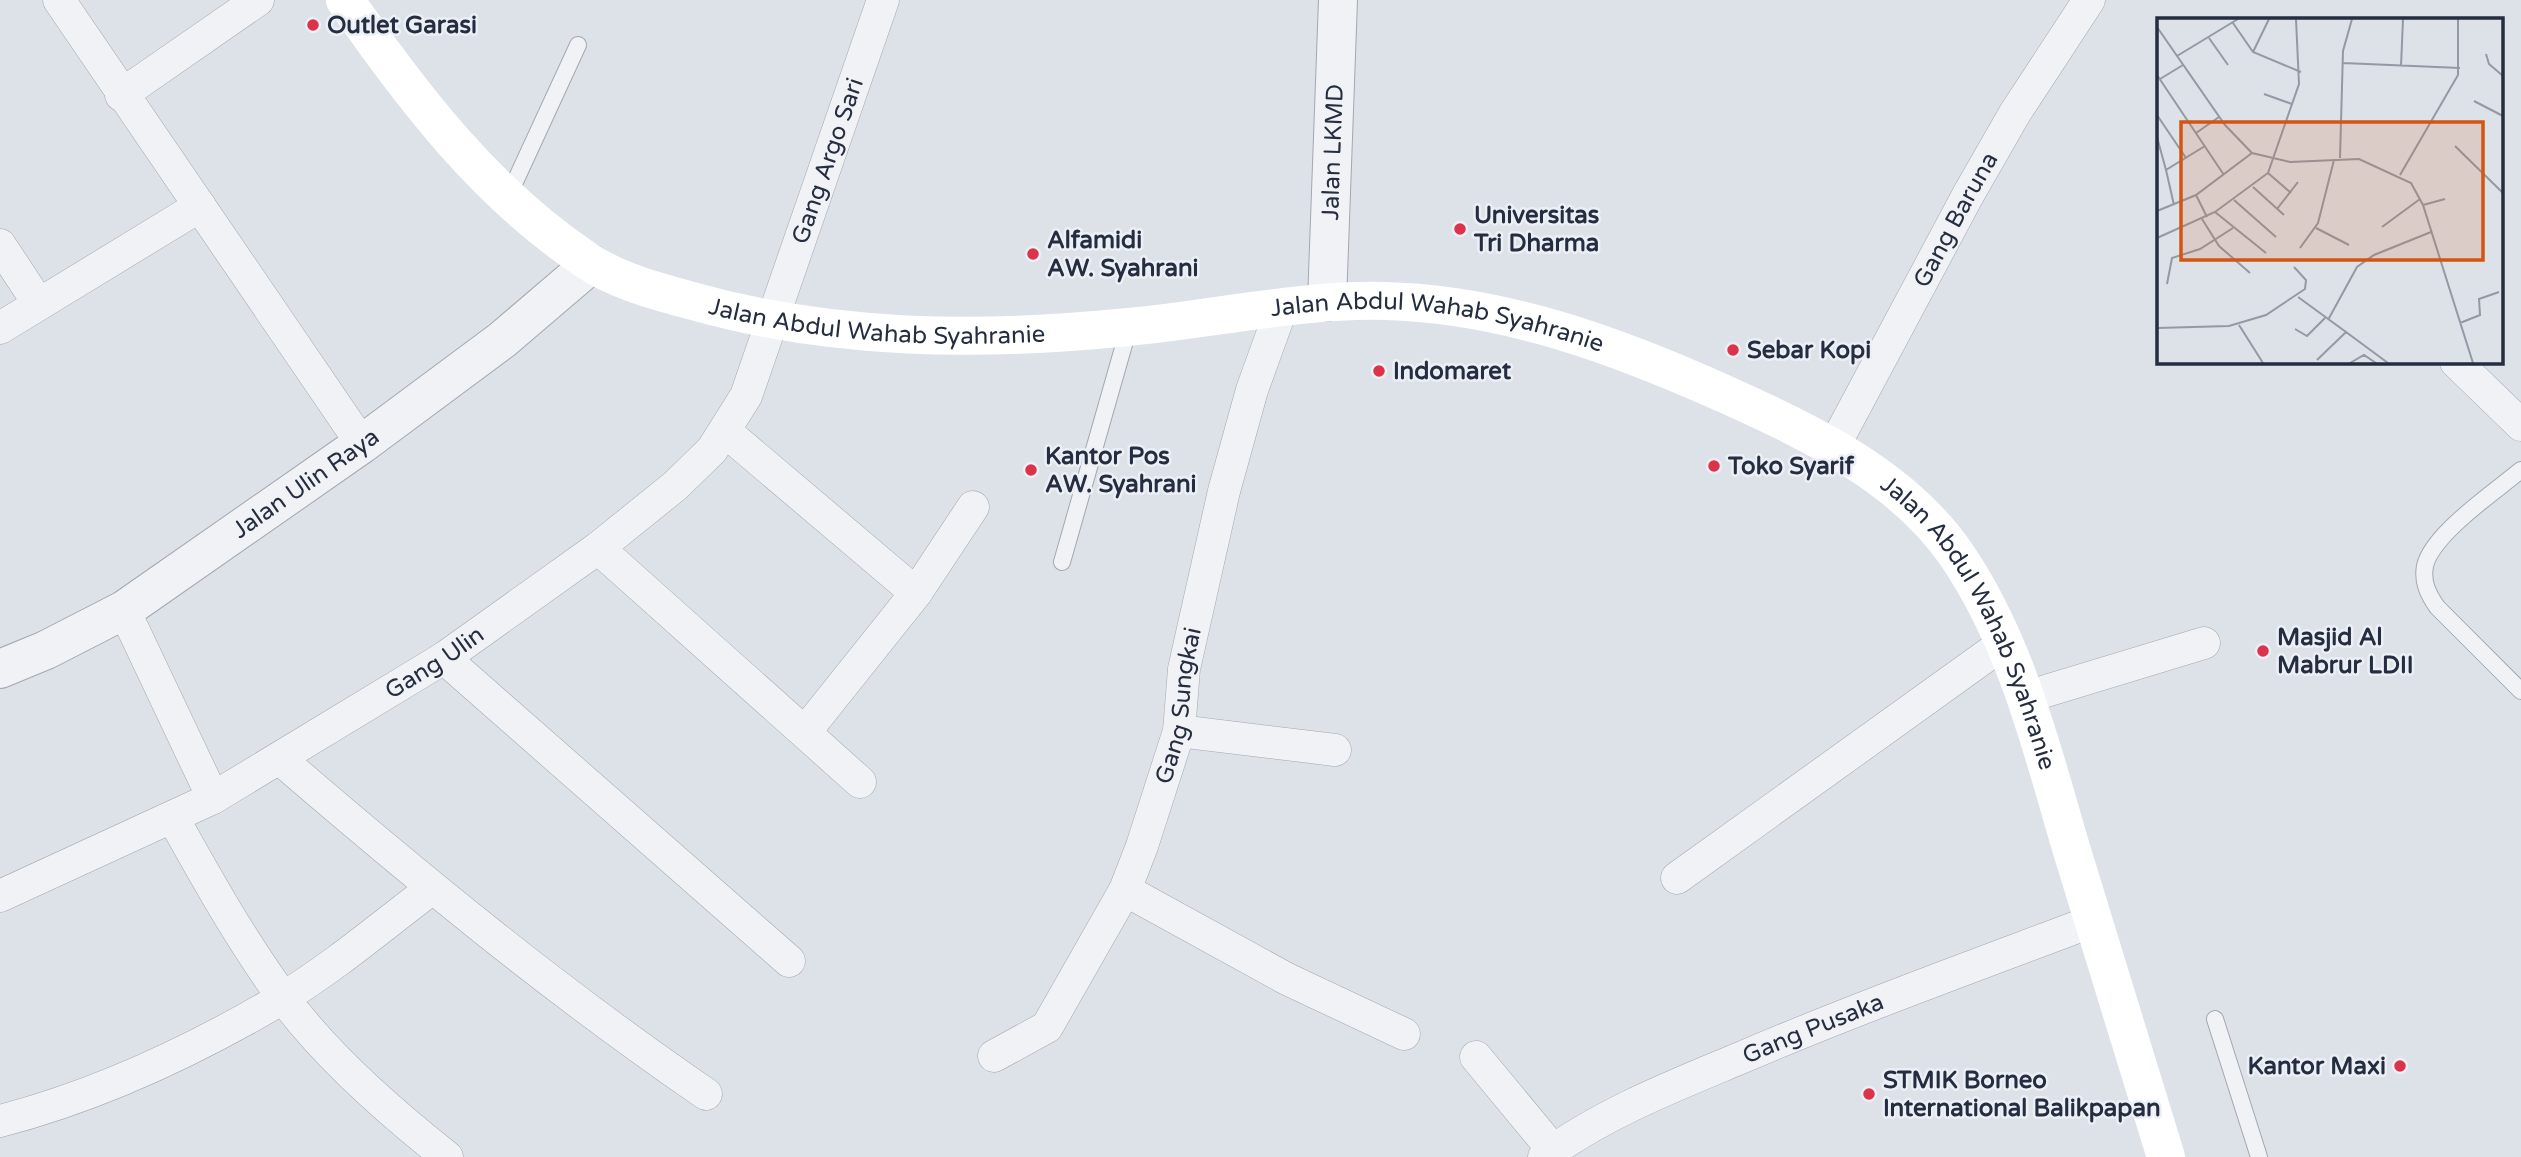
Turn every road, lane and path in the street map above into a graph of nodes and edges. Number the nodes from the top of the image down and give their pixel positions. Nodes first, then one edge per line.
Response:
1 (59, 0) edge
2 (258, 0) edge
3 (345, 0) edge
4 (883, 0) edge
5 (1338, 0) edge
6 (2089, 0) edge
7 (578, 45) dead end
8 (121, 95) junction
9 (507, 200) junction
10 (200, 206) junction
11 (0, 245) edge
12 (591, 264) junction
13 (1328, 302) junction
14 (39, 304) junction
15 (1282, 307) junction
16 (770, 320) junction
17 (1129, 327) junction
18 (0, 328) edge
19 (2458, 364) edge
20 (2521, 425) edge
21 (726, 432) junction
22 (362, 444) junction
23 (1833, 448) junction
24 (2521, 470) edge
25 (973, 507) dead end
26 (598, 548) junction
27 (1062, 562) dead end
28 (916, 593) junction
29 (124, 610) junction
30 (2004, 643) junction
31 (2204, 643) dead end
32 (444, 658) junction
33 (0, 669) edge
34 (2521, 691) edge
35 (2026, 697) junction
36 (1179, 731) junction
37 (805, 732) junction
38 (1335, 750) dead end
39 (280, 759) junction
40 (860, 782) dead end
41 (213, 798) junction
42 (173, 818) junction
43 (1677, 878) dead end
44 (431, 889) junction
45 (1125, 890) junction
46 (0, 896) edge
47 (2093, 922) junction
48 (789, 961) dead end
49 (283, 998) junction
50 (2215, 1019) dead end
51 (1404, 1034) dead end
52 (994, 1056) dead end
53 (1476, 1057) dead end
54 (706, 1094) dead end
55 (0, 1121) edge
56 (1549, 1154) edge
57 (447, 1157) edge
58 (2166, 1157) edge
59 (2259, 1157) edge

1 - 8 street
2 - 8 street
3 - 9 main road, Jalan Abdul Wahab Syahranie
4 - 16 street, Gang Argo Sari
5 - 13 street, Jalan LKMD
6 - 23 street, Gang Baruna
7 - 9 lane
8 - 10 street
9 - 12 main road, Jalan Abdul Wahab Syahranie
10 - 14 street
10 - 22 street
11 - 14 street
12 - 16 main road, Jalan Abdul Wahab Syahranie
12 - 22 street, Jalan Ulin Raya
13 - 15 main road, Jalan Abdul Wahab Syahranie
13 - 23 main road, Jalan Abdul Wahab Syahranie
14 - 18 street
15 - 17 main road, Jalan Abdul Wahab Syahranie
15 - 36 street, Gang Sungkai
16 - 17 main road, Jalan Abdul Wahab Syahranie
16 - 21 street, Gang Ulin
17 - 27 lane
19 - 20 street
21 - 26 street, Gang Ulin
21 - 28 street
22 - 29 street, Jalan Ulin Raya
23 - 30 main road, Jalan Abdul Wahab Syahranie
24 - 34 lane
25 - 28 street
26 - 32 street, Gang Ulin
26 - 37 street
28 - 37 street
29 - 33 street, Jalan Ulin Raya
29 - 41 street
30 - 35 main road, Jalan Abdul Wahab Syahranie
30 - 43 street
31 - 35 street
32 - 39 street, Gang Ulin
32 - 48 street
35 - 47 main road, Jalan Abdul Wahab Syahranie
36 - 38 street
36 - 45 street, Gang Sungkai
37 - 40 street
39 - 41 street, Gang Ulin
39 - 44 street
41 - 42 street, Gang Ulin
42 - 46 street, Gang Ulin
42 - 49 street
44 - 49 street
44 - 54 street
45 - 51 street
45 - 52 street, Gang Sungkai
47 - 56 street, Gang Pusaka
47 - 58 main road, Jalan Abdul Wahab Syahranie
49 - 55 street
49 - 57 street
50 - 59 lane
53 - 56 street

